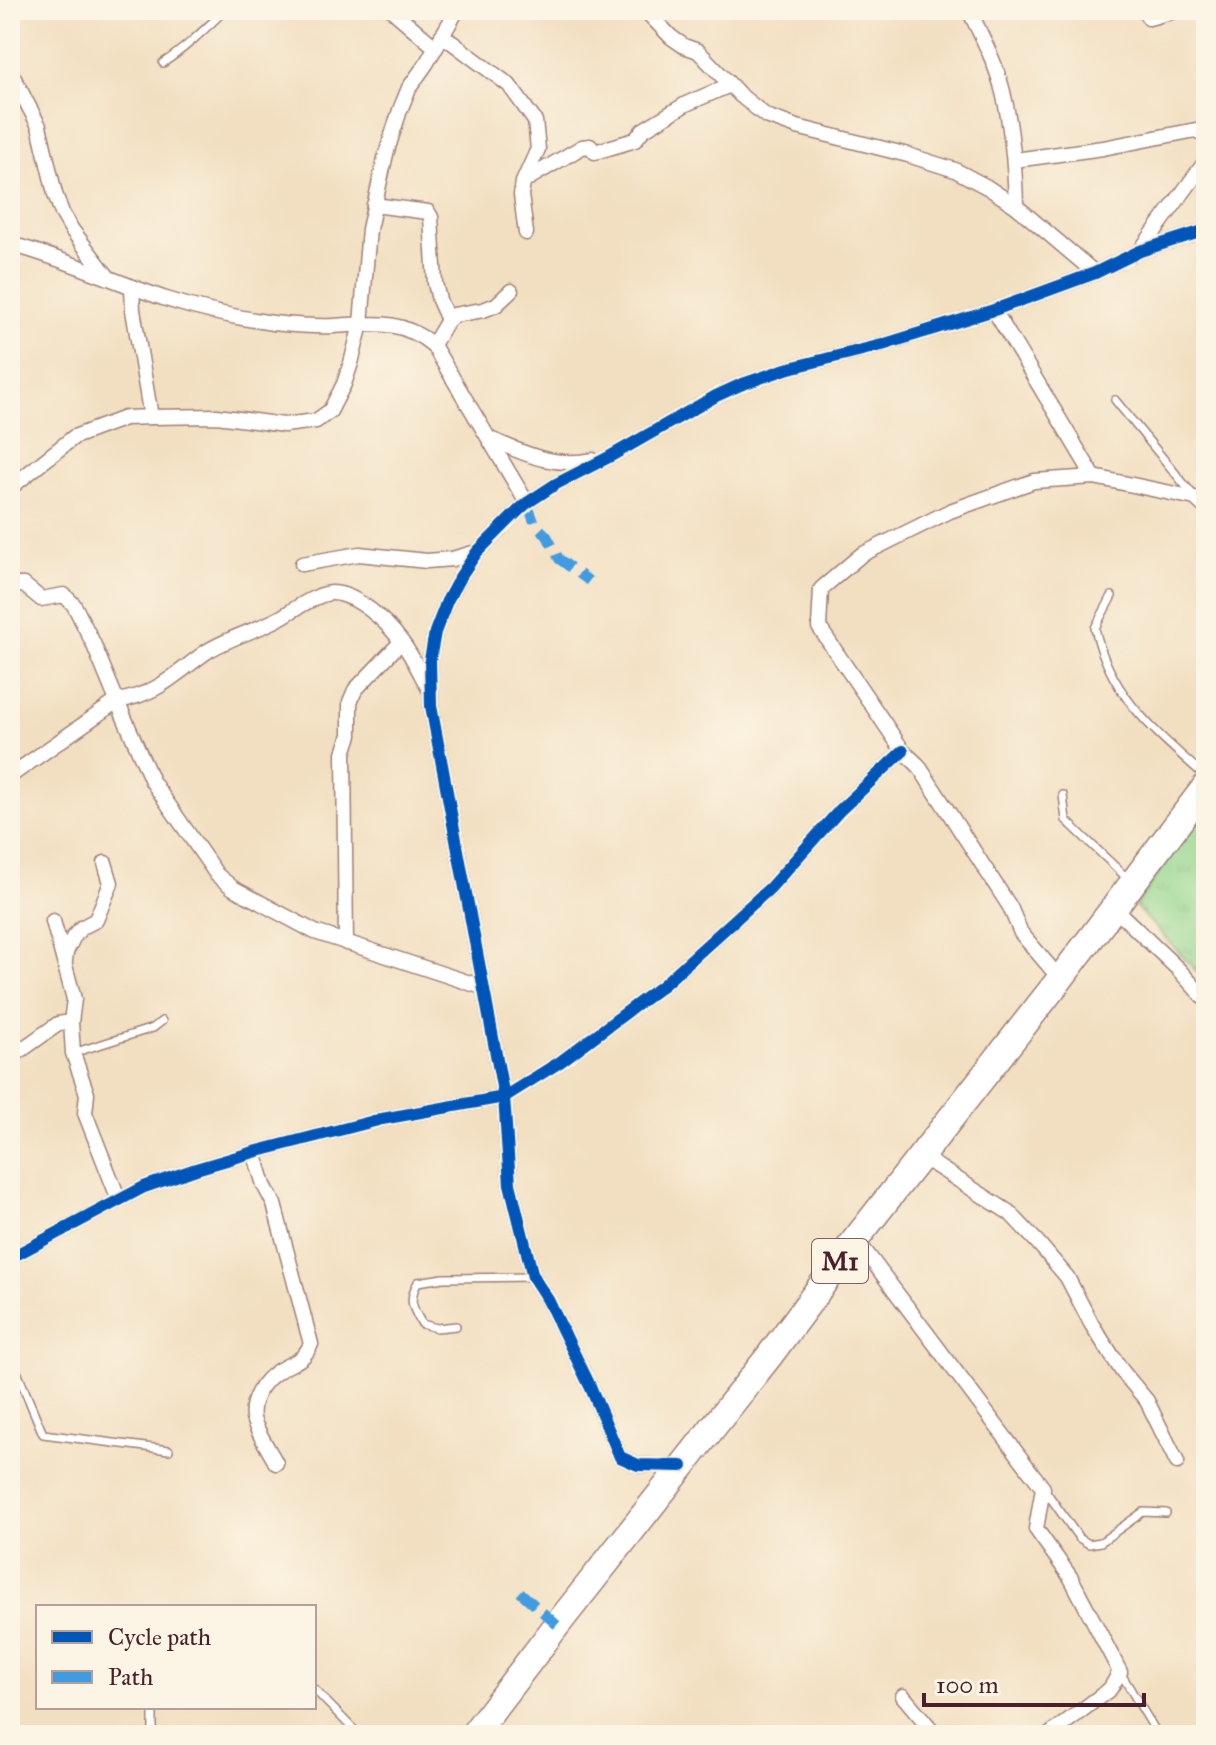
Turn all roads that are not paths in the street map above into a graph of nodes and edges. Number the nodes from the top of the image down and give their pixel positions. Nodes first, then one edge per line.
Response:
1 (225, 10) edge
2 (392, 10) edge
3 (457, 10) edge
4 (645, 10) edge
5 (969, 10) edge
6 (1144, 10) edge
7 (1178, 10) edge
8 (439, 42) junction
9 (163, 63) dead end
10 (10, 71) edge
11 (730, 85) junction
12 (1206, 136) edge
13 (1015, 160) junction
14 (1206, 161) edge
15 (523, 182) junction
16 (374, 205) junction
17 (1016, 206) junction
18 (1206, 230) edge
19 (526, 233) dead end
20 (10, 244) edge
21 (1140, 251) junction
22 (1095, 273) junction
23 (109, 278) junction
24 (132, 287) junction
25 (511, 291) dead end
26 (994, 310) junction
27 (448, 320) junction
28 (361, 324) junction
29 (433, 345) junction
30 (1115, 400) dead end
31 (151, 417) junction
32 (490, 439) junction
33 (609, 457) junction
34 (1094, 477) junction
35 (10, 488) edge
36 (527, 503) junction
37 (1201, 503) edge
38 (477, 552) junction
39 (302, 564) dead end
40 (10, 585) edge
41 (1112, 596) dead end
42 (401, 642) junction
43 (430, 691) junction
44 (117, 701) junction
45 (903, 751) junction
46 (10, 776) edge
47 (1206, 777) edge
48 (1206, 786) edge
49 (1063, 795) dead end
50 (105, 863) dead end
51 (1132, 884) junction
52 (1114, 908) junction
53 (53, 921) dead end
54 (346, 943) junction
55 (65, 961) junction
56 (1060, 979) junction
57 (482, 987) junction
58 (1206, 1000) edge
59 (162, 1021) dead end
60 (71, 1022) junction
61 (73, 1053) junction
62 (10, 1058) edge
63 (504, 1097) junction
64 (254, 1152) junction
65 (921, 1156) junction
66 (119, 1200) junction
67 (856, 1239) junction
68 (10, 1258) edge
69 (533, 1277) junction
70 (456, 1326) dead end
71 (10, 1355) edge
72 (169, 1450) dead end
73 (1177, 1462) dead end
74 (276, 1463) dead end
75 (682, 1466) junction
76 (1043, 1488) junction
77 (1166, 1513) dead end
78 (1120, 1672) junction
79 (316, 1691) edge
80 (903, 1696) dead end
81 (154, 1709) edge
82 (153, 1732) dead end
83 (356, 1735) edge
84 (473, 1735) edge
85 (936, 1735) edge
86 (1049, 1735) edge
87 (1158, 1735) edge

1 - 9 lane
2 - 8 street
3 - 8 street
4 - 11 street
5 - 13 street
6 - 7 street
8 - 15 street
8 - 16 street
10 - 23 street
11 - 15 street
11 - 17 street
12 - 13 street
13 - 17 street
14 - 21 street
15 - 19 street
16 - 27 street
16 - 28 street
17 - 22 street
18 - 21 street
20 - 23 street
21 - 22 street
22 - 26 street
23 - 24 street
24 - 28 street
24 - 31 street
25 - 27 street
26 - 33 street
26 - 34 street
27 - 29 street
28 - 29 street
28 - 31 street
29 - 32 street
30 - 37 lane
31 - 35 street
32 - 33 street
32 - 36 street
33 - 36 street
34 - 37 street
34 - 45 street
36 - 38 street
38 - 39 street
38 - 43 street
40 - 44 street
41 - 47 lane
42 - 43 street
42 - 44 street
42 - 54 street
43 - 57 street
44 - 46 street
44 - 54 street
45 - 56 street
45 - 63 street
48 - 51 highway, M1
49 - 51 lane
50 - 55 street
51 - 52 highway, M1
52 - 56 highway, M1
52 - 58 street
53 - 55 street
54 - 57 street
55 - 60 street
56 - 65 highway, M1
57 - 63 street
59 - 61 lane
60 - 61 street
60 - 62 street
61 - 66 street
63 - 64 street
63 - 69 street
64 - 66 street
64 - 74 street
65 - 67 highway, M1
65 - 73 street
66 - 68 street
67 - 75 highway, M1
67 - 76 street
69 - 70 lane
69 - 75 street
71 - 72 lane
75 - 84 highway, M1
76 - 77 lane
76 - 78 street
78 - 86 street
78 - 87 lane
79 - 83 lane
80 - 85 street
81 - 82 lane

